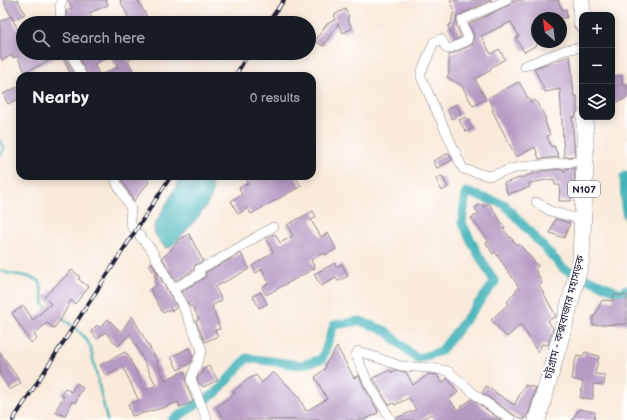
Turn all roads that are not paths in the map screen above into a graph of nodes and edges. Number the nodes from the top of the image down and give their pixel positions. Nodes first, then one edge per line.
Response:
1 (62, 0) edge
2 (507, 0) edge
3 (581, 0) edge
4 (587, 0) edge
5 (582, 12) edge
6 (588, 12) edge
7 (61, 16) edge
8 (579, 47) edge
9 (74, 60) edge
10 (524, 66) dead end
11 (80, 72) edge
12 (585, 120) edge
13 (594, 120) edge
14 (585, 161) junction
15 (116, 180) edge
16 (536, 202) dead end
17 (583, 220) junction
18 (273, 227) dead end
19 (585, 260) junction
20 (173, 289) junction
21 (578, 290) junction
22 (207, 420) edge
23 (391, 420) edge
24 (511, 420) edge
25 (537, 420) edge
26 (547, 420) edge

1 - 7 street
2 - 14 street
3 - 5 highway
4 - 6 highway
8 - 10 street
9 - 11 street
12 - 14 highway, চট্টগ্রাম - কক্সবাজার মহাসড়ক / N107
13 - 19 highway, N107
14 - 17 highway, চট্টগ্রাম - কক্সবাজার মহাসড়ক / N107
15 - 20 street
16 - 17 street
17 - 19 highway, চট্টগ্রাম - কক্সবাজার মহাসড়ক / N107
18 - 20 street
19 - 21 highway, N107
20 - 22 street
21 - 25 highway, চট্টগ্রাম - কক্সবাজার মহাসড়ক / N107
21 - 26 highway, N107
23 - 24 street

